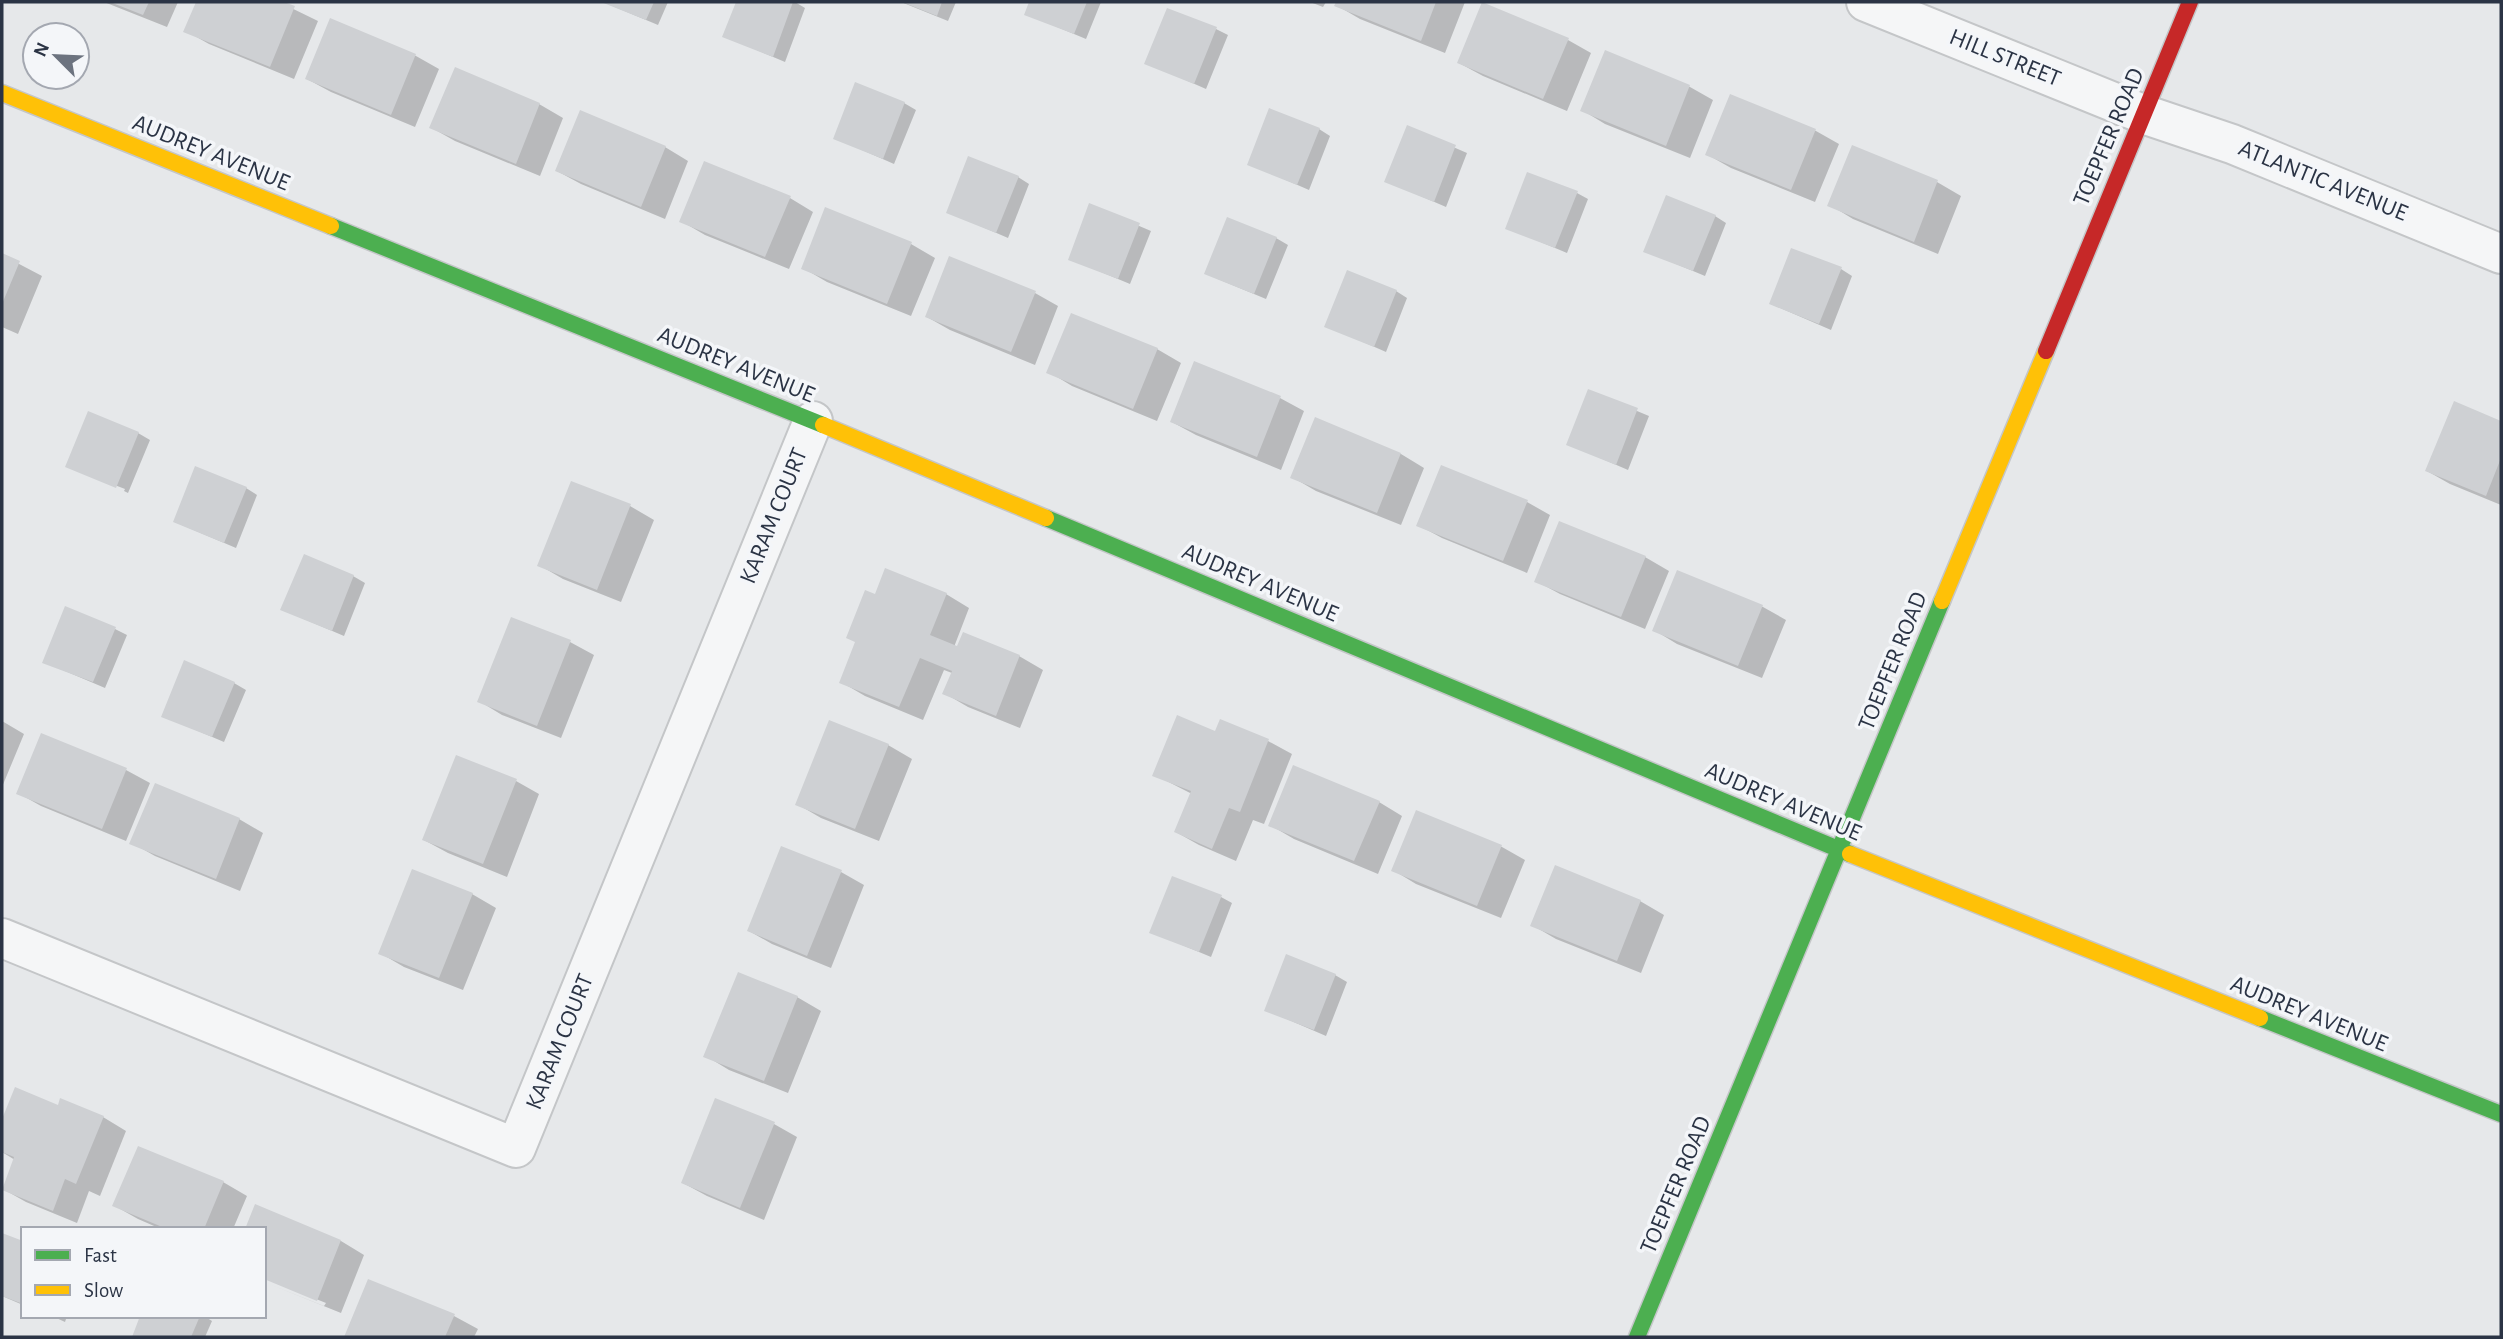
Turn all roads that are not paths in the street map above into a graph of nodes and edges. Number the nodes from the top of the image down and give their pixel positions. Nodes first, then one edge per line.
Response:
1 (1867, 2) edge
2 (2190, 2) edge
3 (2, 93) edge
4 (2143, 114) junction
5 (2501, 254) edge
6 (813, 421) junction
7 (1839, 850) junction
8 (2, 938) edge
9 (2501, 1114) edge
10 (1637, 1337) edge

1 - 4 street, HILL STREET
2 - 4 street, TOEPFER ROAD
3 - 6 street, AUDREY AVENUE
4 - 5 street, ATLANTIC AVENUE
4 - 7 street, TOEPFER ROAD
6 - 7 street, AUDREY AVENUE
6 - 8 street, KARAM COURT
7 - 9 street, AUDREY AVENUE
7 - 10 street, TOEPFER ROAD

